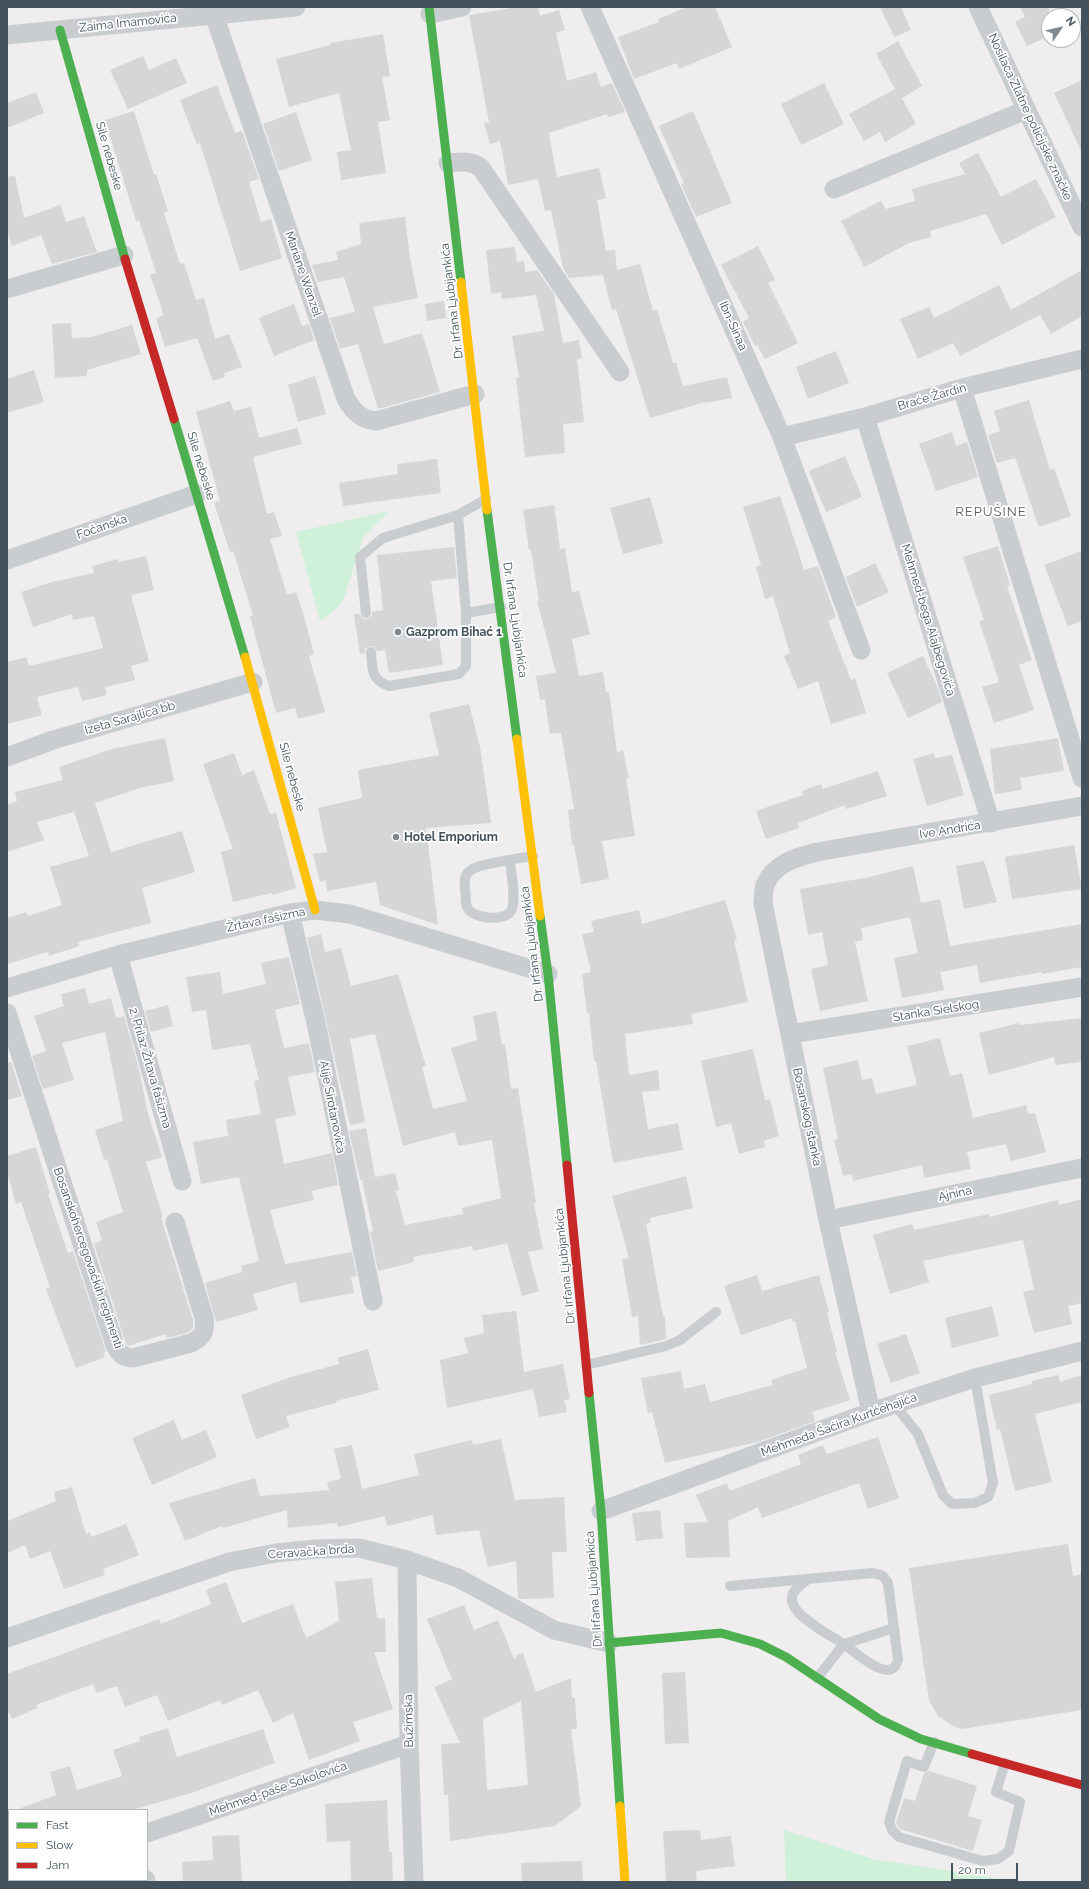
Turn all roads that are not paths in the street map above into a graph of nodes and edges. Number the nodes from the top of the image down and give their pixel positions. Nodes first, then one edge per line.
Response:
1 (296, 7) edge
2 (462, 7) edge
3 (590, 7) edge
4 (978, 7) edge
5 (430, 10) edge
6 (214, 15) junction
7 (60, 30) junction
8 (7, 35) edge
9 (1026, 110) junction
10 (448, 163) junction
11 (834, 189) dead end
12 (1082, 227) edge
13 (124, 255) junction
14 (7, 289) edge
15 (1082, 359) edge
16 (620, 372) dead end
17 (962, 388) junction
18 (475, 394) junction
19 (865, 417) junction
20 (782, 438) junction
21 (197, 494) junction
22 (486, 499) junction
23 (458, 515) junction
24 (7, 560) edge
25 (502, 607) junction
26 (366, 613) dead end
27 (466, 614) junction
28 (861, 650) dead end
29 (371, 652) dead end
30 (254, 682) junction
31 (7, 757) edge
32 (1082, 778) edge
33 (1082, 806) edge
34 (991, 823) junction
35 (817, 852) joint
36 (533, 856) junction
37 (510, 860) junction
38 (315, 910) junction
39 (290, 913) junction
40 (118, 955) junction
41 (548, 974) junction
42 (1082, 987) edge
43 (7, 988) edge
44 (7, 1013) edge
45 (790, 1034) junction
46 (1082, 1168) edge
47 (182, 1181) dead end
48 (828, 1220) junction
49 (175, 1222) dead end
50 (372, 1301) dead end
51 (716, 1312) dead end
52 (1082, 1351) edge
53 (586, 1366) junction
54 (975, 1378) junction
55 (894, 1404) junction
56 (870, 1412) junction
57 (601, 1512) junction
58 (407, 1560) junction
59 (808, 1579) junction
60 (730, 1586) dead end
61 (894, 1628) junction
62 (7, 1638) edge
63 (609, 1643) junction
64 (844, 1644) junction
65 (817, 1678) junction
66 (934, 1742) junction
67 (409, 1744) junction
68 (1005, 1763) junction
69 (1082, 1785) edge
70 (148, 1833) edge
71 (414, 1882) edge
72 (626, 1882) edge

1 - 6 street, Zaima Imamovića
2 - 5 street
3 - 20 street, Ibn-Sinaa
4 - 9 street, Nosilaca Zlatne policijske značke
5 - 10 main road, Dr. Irfana Ljubijankića
6 - 7 street, Zaima Imamovića
6 - 18 street, Mariane Wenzel
7 - 8 street, Zaima Imamovića
7 - 13 main road, Sile nebeske
9 - 11 street
9 - 12 street, Nosilaca Zlatne policijske značke
10 - 16 street
10 - 18 main road, Dr. Irfana Ljubijankića
13 - 14 street
13 - 21 main road, Sile nebeske
15 - 17 street, Braće Žardin
17 - 19 street, Braće Žardin
17 - 32 street
18 - 22 main road, Dr. Irfana Ljubijankića
19 - 20 street, Braće Žardin
19 - 34 street, Mehmed-bega Alajbegovića
20 - 28 street, Ibn-Sinaa
21 - 24 street, Fočanska
21 - 30 main road, Sile nebeske
22 - 23 lane
22 - 25 main road, Dr. Irfana Ljubijankića
23 - 26 lane
23 - 27 lane
25 - 27 lane
25 - 36 main road, Dr. Irfana Ljubijankića
27 - 29 lane
30 - 31 street, Izeta Sarajlica bb
30 - 38 main road, Sile nebeske
33 - 34 street, Ive Andrića
34 - 35 street, Ive Andrića
35 - 45 street, Bosanskog stanka
36 - 37 lane
36 - 41 main road, Dr. Irfana Ljubijankića
37 - 37 lane
38 - 39 street, Žrtava fašizma
38 - 41 street, Žrtava fašizma
39 - 40 street, Žrtava fašizma
39 - 50 street, Alije Sirotanovića
40 - 43 street, Žrtava fašizma
40 - 47 street, 2. Prilaz Žrtava fašizma
41 - 53 main road, Dr. Irfana Ljubijankića
42 - 45 street, Stanka Sielskog
44 - 49 street, Bosanskohercegovačkih regimenti
45 - 48 street, Bosanskog stanka
46 - 48 street, Ajnina
48 - 56 street, Bosanskog stanka
51 - 53 lane
52 - 54 street, Mehmeda Šaćira Kurtćehajića
53 - 57 main road, Dr. Irfana Ljubijankića
54 - 55 street, Mehmeda Šaćira Kurtćehajića
54 - 55 lane
55 - 56 street, Mehmeda Šaćira Kurtćehajića
56 - 57 street, Mehmeda Šaćira Kurtćehajića
57 - 63 main road, Dr. Irfana Ljubijankića
58 - 62 street, Ceravačka brda
58 - 63 street, Ceravačka brda
58 - 67 street, Bužimska
59 - 60 lane
59 - 61 lane
59 - 64 lane
61 - 64 lane
61 - 64 lane
63 - 65 main road
63 - 72 main road, Dr. Irfana Ljubijankića
64 - 65 lane
65 - 66 main road
66 - 68 main road
66 - 68 lane
67 - 70 street, Mehmed-paše Sokolovića
67 - 71 street, Bužimska
68 - 69 main road

